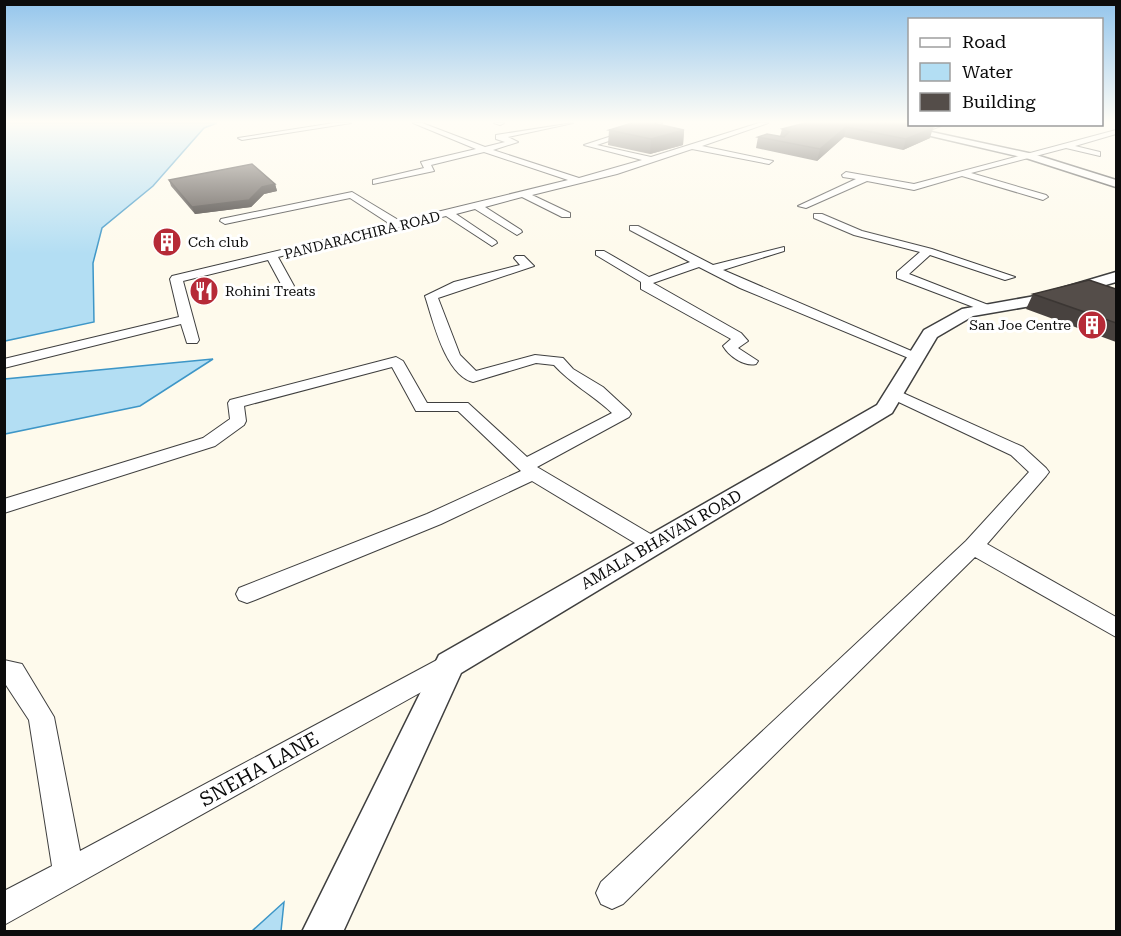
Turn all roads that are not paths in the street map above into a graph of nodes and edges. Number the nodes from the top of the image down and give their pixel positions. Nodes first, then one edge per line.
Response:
1 (427, 167) edge
2 (537, 167) edge
3 (624, 167) edge
4 (988, 167) edge
5 (1063, 167) edge
6 (964, 174) junction
7 (846, 175) dead end
8 (867, 178) junction
9 (579, 180) junction
10 (376, 182) dead end
11 (1116, 184) edge
12 (523, 194) junction
13 (1043, 197) dead end
14 (477, 206) junction
15 (803, 206) dead end
16 (448, 213) junction
17 (566, 215) dead end
18 (818, 216) dead end
19 (225, 221) dead end
20 (399, 225) junction
21 (634, 228) dead end
22 (517, 232) dead end
23 (492, 243) dead end
24 (780, 249) dead end
25 (928, 251) junction
26 (600, 253) dead end
27 (272, 257) junction
28 (520, 258) dead end
29 (706, 266) junction
30 (1009, 277) dead end
31 (1113, 280) edge
32 (648, 282) junction
33 (288, 286) dead end
34 (989, 308) junction
35 (186, 318) junction
36 (192, 340) dead end
37 (916, 356) junction
38 (751, 361) dead end
39 (4, 364) edge
40 (894, 394) junction
41 (529, 470) junction
42 (4, 506) edge
43 (652, 544) junction
44 (973, 546) junction
45 (247, 594) dead end
46 (1116, 628) edge
47 (450, 664) junction
48 (4, 671) edge
49 (69, 874) junction
50 (612, 893) dead end
51 (4, 909) edge
52 (322, 932) edge

1 - 10 street
2 - 9 street
3 - 9 street, PANDARACHIRA ROAD
4 - 6 street
5 - 11 street
6 - 8 street
6 - 13 street
7 - 8 street
8 - 15 street
9 - 12 street, PANDARACHIRA ROAD
12 - 14 street, PANDARACHIRA ROAD
12 - 17 street
14 - 16 street, PANDARACHIRA ROAD
14 - 22 street
16 - 20 street, PANDARACHIRA ROAD
16 - 23 street
18 - 25 street
19 - 20 street
20 - 27 street, PANDARACHIRA ROAD
21 - 29 street
24 - 29 street
25 - 30 street
25 - 34 street
26 - 32 street
27 - 33 street
27 - 35 street, PANDARACHIRA ROAD
28 - 41 street
29 - 32 street
29 - 37 street
31 - 34 street, AMALA BHAVAN ROAD
32 - 38 street
34 - 37 street, AMALA BHAVAN ROAD
35 - 36 street
35 - 39 street
37 - 40 street, AMALA BHAVAN ROAD
40 - 43 street, AMALA BHAVAN ROAD
40 - 44 street
41 - 42 street
41 - 43 street
41 - 45 street
43 - 47 street, AMALA BHAVAN ROAD
44 - 46 street
44 - 50 street
47 - 49 street, SNEHA LANE
47 - 52 street
48 - 49 street
49 - 51 street, SNEHA LANE

